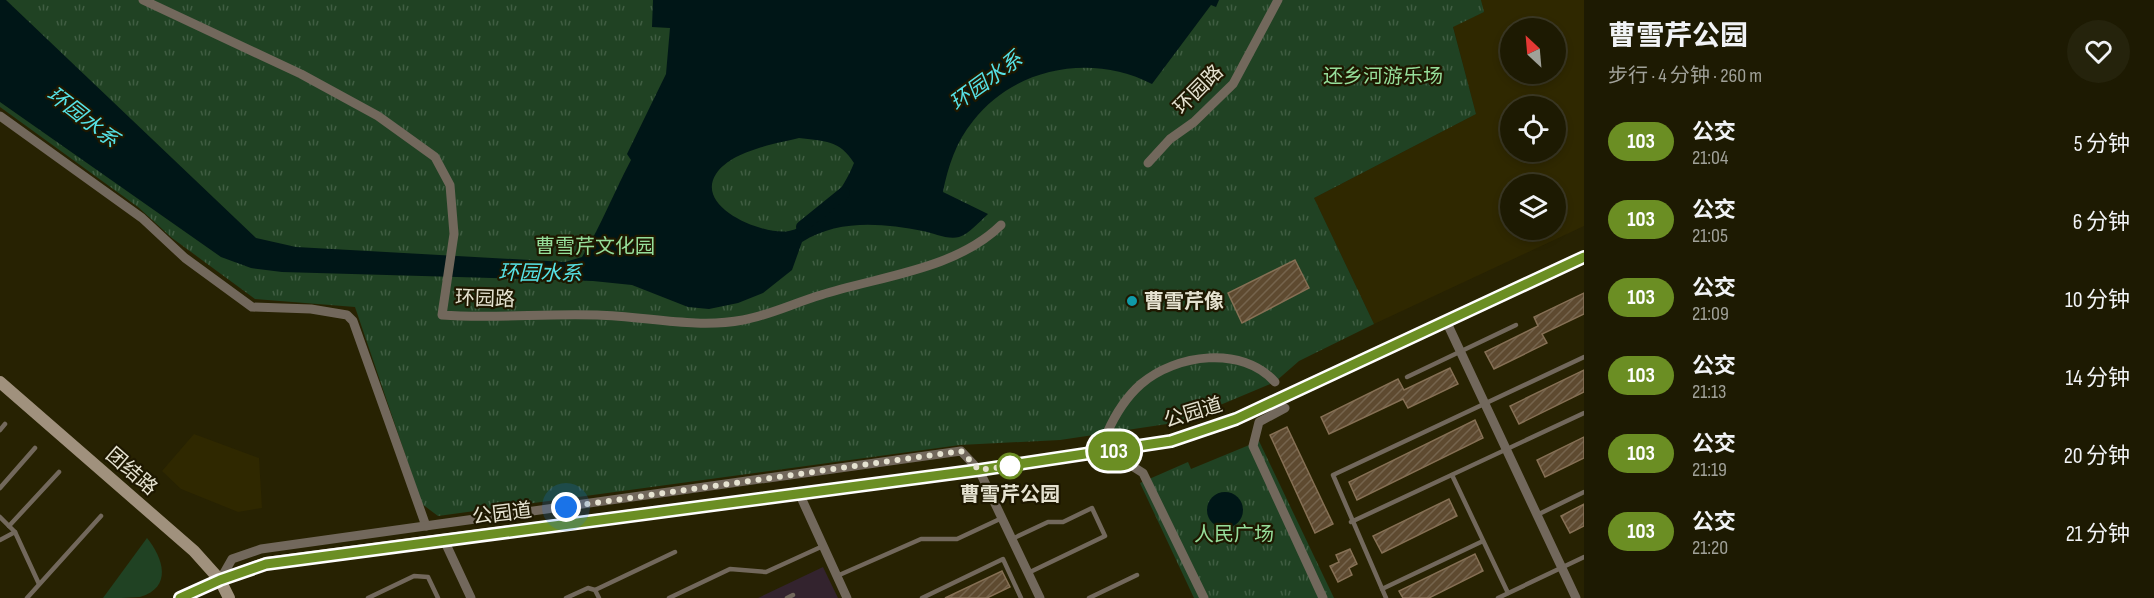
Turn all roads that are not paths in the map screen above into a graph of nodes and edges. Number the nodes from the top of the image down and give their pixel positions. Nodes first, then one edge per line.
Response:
1 (143, 0) edge
2 (1278, 0) edge
3 (0, 116) edge
4 (1148, 163) dead end
5 (1001, 225) dead end
6 (1584, 257) edge
7 (1447, 322) junction
8 (1516, 325) dead end
9 (1460, 351) junction
10 (1584, 357) edge
11 (1407, 376) dead end
12 (1275, 381) dead end
13 (0, 382) edge
14 (1485, 404) junction
15 (1285, 408) dead end
16 (1584, 414) edge
17 (5, 424) dead end
18 (0, 430) edge
19 (1107, 433) dead end
20 (35, 448) dead end
21 (1506, 450) junction
22 (1115, 460) dead end
23 (979, 470) junction
24 (58, 472) dead end
25 (1452, 475) junction
26 (0, 488) edge
27 (1584, 492) edge
28 (799, 493) junction
29 (1537, 514) junction
30 (101, 516) dead end
31 (0, 517) edge
32 (1002, 518) junction
33 (1351, 522) junction
34 (9, 526) junction
35 (426, 526) junction
36 (15, 532) junction
37 (1012, 539) junction
38 (0, 540) edge
39 (444, 540) junction
40 (1483, 541) junction
41 (824, 546) junction
42 (675, 552) dead end
43 (1584, 557) edge
44 (1561, 568) junction
45 (1028, 573) junction
46 (1137, 575) dead end
47 (837, 576) junction
48 (220, 580) junction
49 (39, 584) junction
50 (1382, 589) junction
51 (595, 590) junction
52 (1508, 593) junction
53 (793, 595) dead end
54 (27, 598) edge
55 (180, 598) edge
56 (229, 598) edge
57 (368, 598) edge
58 (438, 598) edge
59 (471, 598) edge
60 (566, 598) edge
61 (599, 598) edge
62 (669, 598) edge
63 (787, 598) edge
64 (847, 598) edge
65 (922, 598) edge
66 (1021, 598) edge
67 (1040, 598) edge
68 (1089, 598) edge
69 (1204, 598) edge
70 (1323, 598) edge
71 (1386, 598) edge
72 (1498, 598) edge
73 (1576, 598) edge

1 - 5 street, 环园路
2 - 4 street, 环园路
3 - 35 street
6 - 7 main road, 公园道
7 - 9 street
7 - 23 main road, 公园道
8 - 9 lane
9 - 11 lane
9 - 14 street
10 - 14 lane
12 - 19 street
13 - 48 main road, 团结路
14 - 21 street
14 - 33 lane
15 - 70 street
16 - 21 lane
17 - 18 lane
20 - 26 lane
21 - 25 lane
21 - 29 street
22 - 69 street
23 - 28 main road, 公园道
23 - 32 street
23 - 35 street
24 - 34 lane
25 - 33 lane
25 - 40 lane
27 - 29 lane
28 - 39 main road, 公园道
28 - 41 street
29 - 44 street
30 - 49 lane
31 - 34 lane
32 - 37 street
32 - 47 lane
33 - 50 lane
34 - 36 lane
35 - 48 street
36 - 38 lane
36 - 49 lane
37 - 45 street
37 - 45 lane
39 - 48 main road, 公园道
39 - 59 street
40 - 50 lane
40 - 52 lane
41 - 47 street
41 - 62 lane
42 - 51 lane
43 - 44 lane
44 - 52 lane
44 - 73 street
45 - 67 street
46 - 68 lane
47 - 64 street
48 - 55 main road, 公园道
48 - 56 main road, 团结路
49 - 54 lane
50 - 71 lane
51 - 60 lane
51 - 61 lane
52 - 72 lane
53 - 63 lane
57 - 58 lane
65 - 66 lane

